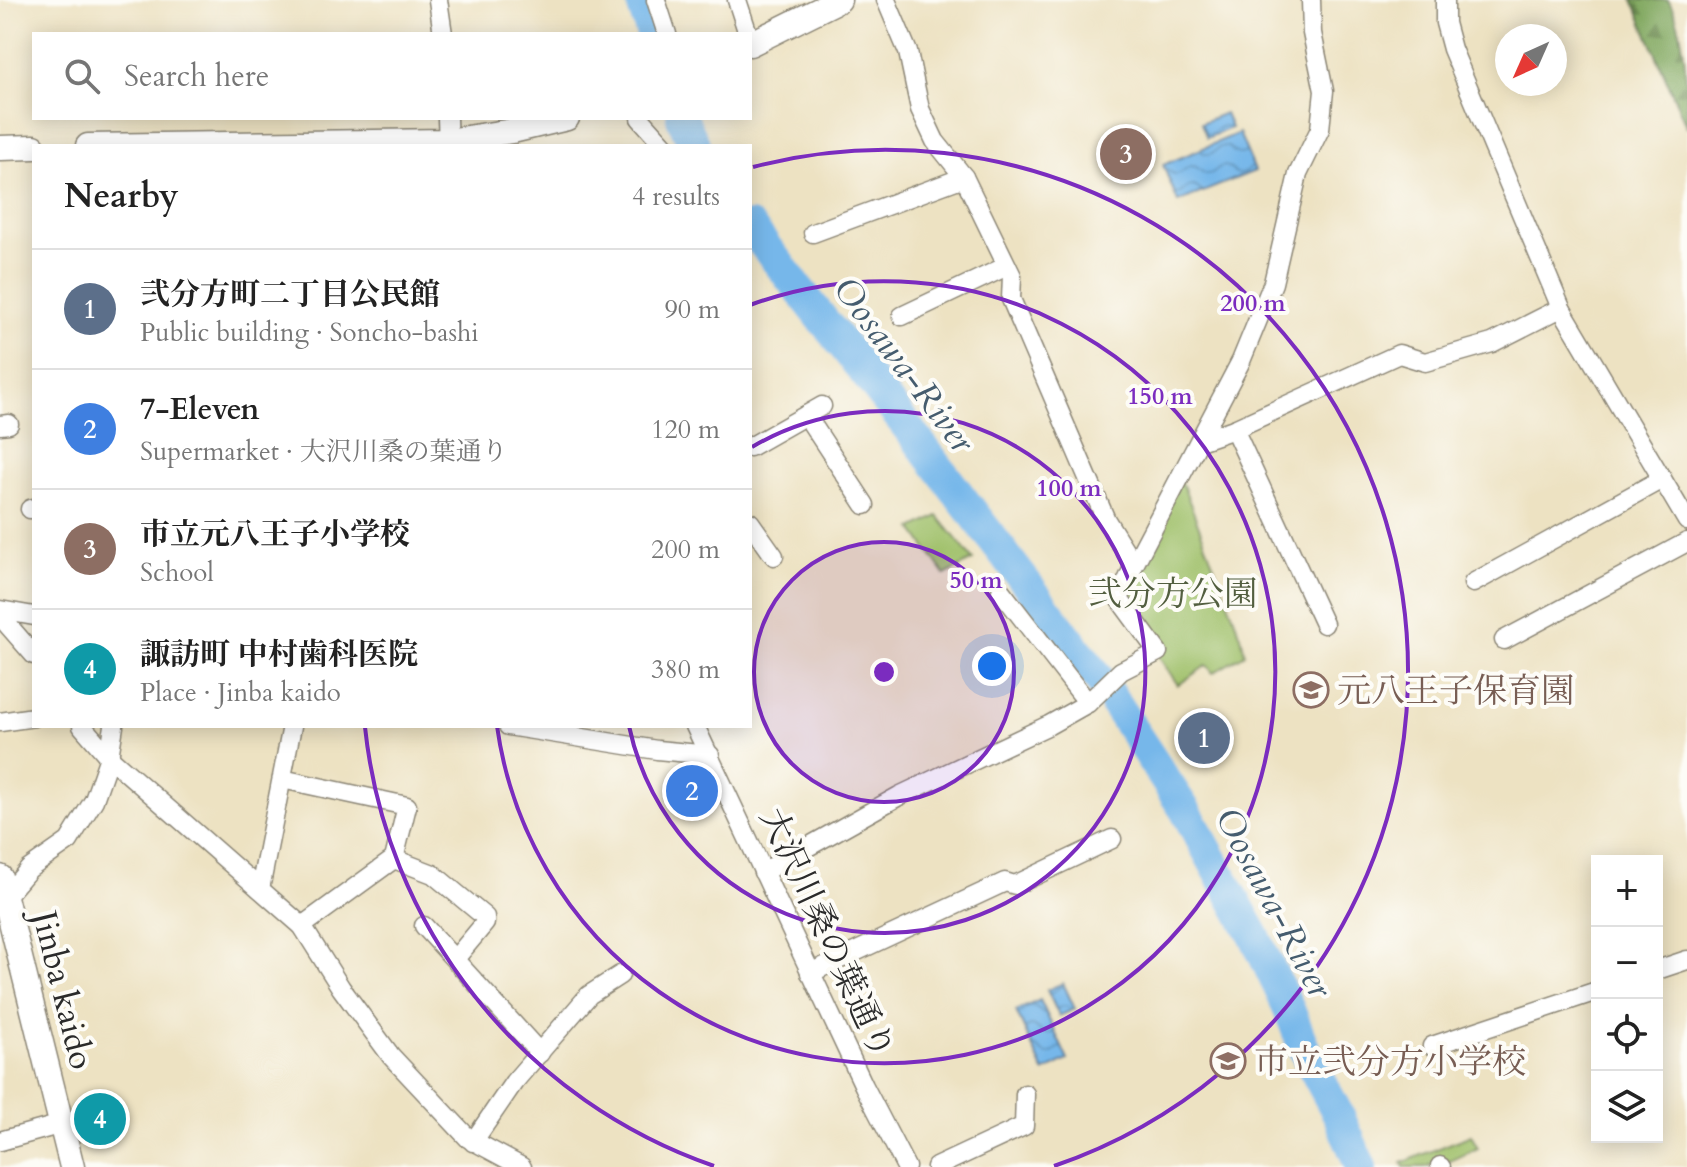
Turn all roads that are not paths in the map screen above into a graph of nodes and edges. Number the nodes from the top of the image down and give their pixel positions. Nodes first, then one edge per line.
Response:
1 (438, 0) edge
2 (656, 0) edge
3 (737, 0) edge
4 (839, 0) edge
5 (886, 0) edge
6 (1311, 0) edge
7 (1445, 0) edge
8 (443, 32) edge
9 (666, 32) edge
10 (747, 32) edge
11 (752, 42) edge
12 (559, 120) edge
13 (642, 120) edge
14 (447, 135) edge
15 (172, 144) edge
16 (663, 144) edge
17 (32, 147) edge
18 (0, 148) edge
19 (964, 177) junction
20 (813, 233) dead end
21 (1007, 266) junction
22 (1561, 308) junction
23 (902, 316) dead end
24 (1234, 429) junction
25 (1202, 440) junction
26 (752, 446) edge
27 (1662, 479) junction
28 (865, 505) dead end
29 (1687, 521) edge
30 (752, 525) edge
31 (1687, 542) edge
32 (774, 556) dead end
33 (1134, 565) junction
34 (1473, 583) dead end
35 (1001, 591) dead end
36 (0, 613) edge
37 (32, 616) edge
38 (1324, 624) dead end
39 (1504, 640) dead end
40 (32, 653) edge
41 (1091, 701) junction
42 (32, 717) edge
43 (0, 722) edge
44 (84, 728) edge
45 (114, 728) edge
46 (292, 728) edge
47 (520, 728) edge
48 (696, 728) edge
49 (710, 755) junction
50 (109, 757) junction
51 (282, 779) junction
52 (1112, 839) dead end
53 (394, 859) junction
54 (763, 872) junction
55 (3, 887) edge
56 (260, 889) junction
57 (6, 922) edge
58 (302, 926) junction
59 (424, 926) dead end
60 (455, 959) junction
61 (1687, 960) edge
62 (1663, 968) edge
63 (810, 973) junction
64 (620, 975) dead end
65 (1591, 993) edge
66 (1432, 1046) dead end
67 (540, 1053) junction
68 (1025, 1094) dead end
69 (62, 1124) junction
70 (0, 1141) edge
71 (473, 1142) junction
72 (72, 1167) edge
73 (522, 1167) edge
74 (906, 1167) edge
75 (936, 1167) edge

1 - 8 street
2 - 9 street
3 - 10 street
4 - 11 main road
5 - 19 street
6 - 25 street
7 - 22 street
12 - 14 main road
13 - 16 street
14 - 15 main road
17 - 18 main road
19 - 20 street
19 - 21 street
21 - 23 street
21 - 33 street
22 - 24 street
22 - 27 street
24 - 25 street
24 - 38 street
25 - 33 street
26 - 28 street
27 - 29 street
27 - 34 street
30 - 32 street
31 - 39 street
33 - 41 street
35 - 41 street
36 - 37 street
36 - 40 street
41 - 54 street
42 - 43 street
44 - 50 street
45 - 50 street
46 - 51 street
47 - 49 street
48 - 49 street, 大沢川桑の葉通り
49 - 54 street, 大沢川桑の葉通り
50 - 55 street
50 - 56 street
51 - 53 street
51 - 56 street
52 - 63 street
53 - 58 street
53 - 60 street
54 - 63 street, 大沢川桑の葉通り
55 - 57 main road, Jinba kaido
56 - 58 street
57 - 69 main road, Jinba kaido
58 - 71 street
59 - 60 street
60 - 67 street
61 - 62 street
63 - 74 street, 大沢川桑の葉通り
64 - 67 street
65 - 66 street
67 - 71 street
68 - 75 street
69 - 70 street
69 - 72 main road, Jinba kaido
71 - 73 street

